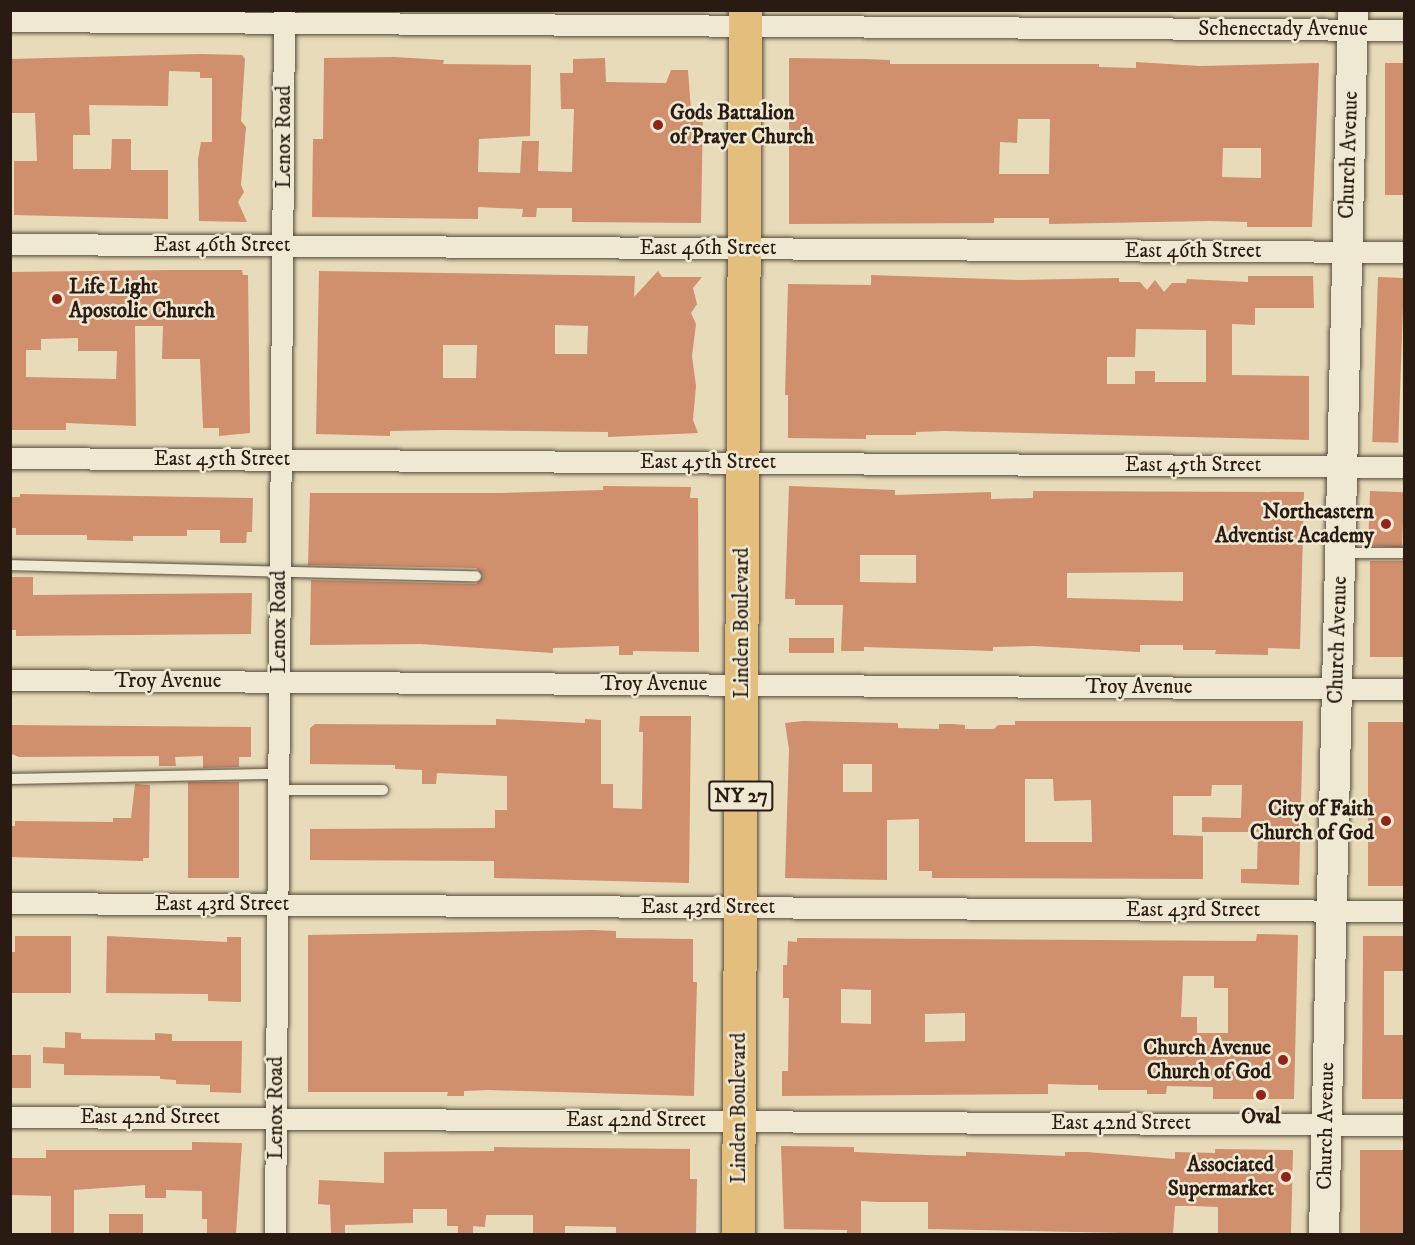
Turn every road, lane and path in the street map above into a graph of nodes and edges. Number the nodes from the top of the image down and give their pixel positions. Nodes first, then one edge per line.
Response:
1 (284, 17) edge
2 (745, 18) edge
3 (1353, 20) edge
4 (10, 21) edge
5 (1404, 30) edge
6 (10, 244) edge
7 (283, 245) junction
8 (744, 248) junction
9 (1346, 252) junction
10 (1404, 252) edge
11 (10, 458) edge
12 (279, 459) junction
13 (743, 462) junction
14 (1342, 466) junction
15 (1404, 467) edge
16 (1340, 553) junction
17 (1404, 553) edge
18 (10, 565) edge
19 (279, 569) junction
20 (476, 576) dead end
21 (10, 680) edge
22 (278, 682) junction
23 (742, 685) junction
24 (1336, 688) junction
25 (1404, 689) edge
26 (10, 779) edge
27 (278, 782) junction
28 (383, 790) dead end
29 (10, 903) edge
30 (278, 904) junction
31 (740, 907) junction
32 (1332, 910) junction
33 (1404, 911) edge
34 (10, 1117) edge
35 (276, 1118) junction
36 (739, 1121) junction
37 (1326, 1124) junction
38 (1404, 1125) edge
39 (275, 1234) edge
40 (738, 1234) edge
41 (1324, 1234) edge

1 - 2 street, Schenectady Avenue
1 - 4 street, Schenectady Avenue
1 - 7 street, Lenox Road
2 - 3 street, Schenectady Avenue
2 - 8 highway, Linden Boulevard / NY 27
3 - 5 street, Schenectady Avenue
3 - 9 main road, Church Avenue
6 - 7 street, East 46th Street
7 - 8 street, East 46th Street
7 - 12 street, Lenox Road
8 - 9 street, East 46th Street
8 - 13 highway, Linden Boulevard / NY 27
9 - 10 street, East 46th Street
9 - 14 main road, Church Avenue
11 - 12 street, East 45th Street
12 - 13 street, East 45th Street
12 - 19 street, Lenox Road
13 - 14 street, East 45th Street
13 - 23 highway, Linden Boulevard / NY 27
14 - 15 street, East 45th Street
14 - 16 main road, Church Avenue
16 - 17 lane
16 - 24 main road, Church Avenue
18 - 19 lane
19 - 20 lane
19 - 22 street, Lenox Road
21 - 22 street, Troy Avenue
22 - 23 street, Troy Avenue
22 - 27 street, Lenox Road
23 - 24 street, Troy Avenue
23 - 31 highway, Linden Boulevard / NY 27
24 - 25 street, Troy Avenue
24 - 32 main road, Church Avenue
26 - 27 lane
27 - 28 lane
27 - 30 street, Lenox Road
29 - 30 street, East 43rd Street
30 - 31 street, East 43rd Street
30 - 35 street, Lenox Road
31 - 32 street, East 43rd Street
31 - 36 highway, Linden Boulevard / NY 27
32 - 33 street, East 43rd Street
32 - 37 main road, Church Avenue
34 - 35 street, East 42nd Street
35 - 36 street, East 42nd Street
35 - 39 street, Lenox Road
36 - 37 street, East 42nd Street
36 - 40 highway, Linden Boulevard / NY 27
37 - 38 street, East 42nd Street
37 - 41 main road, Church Avenue

